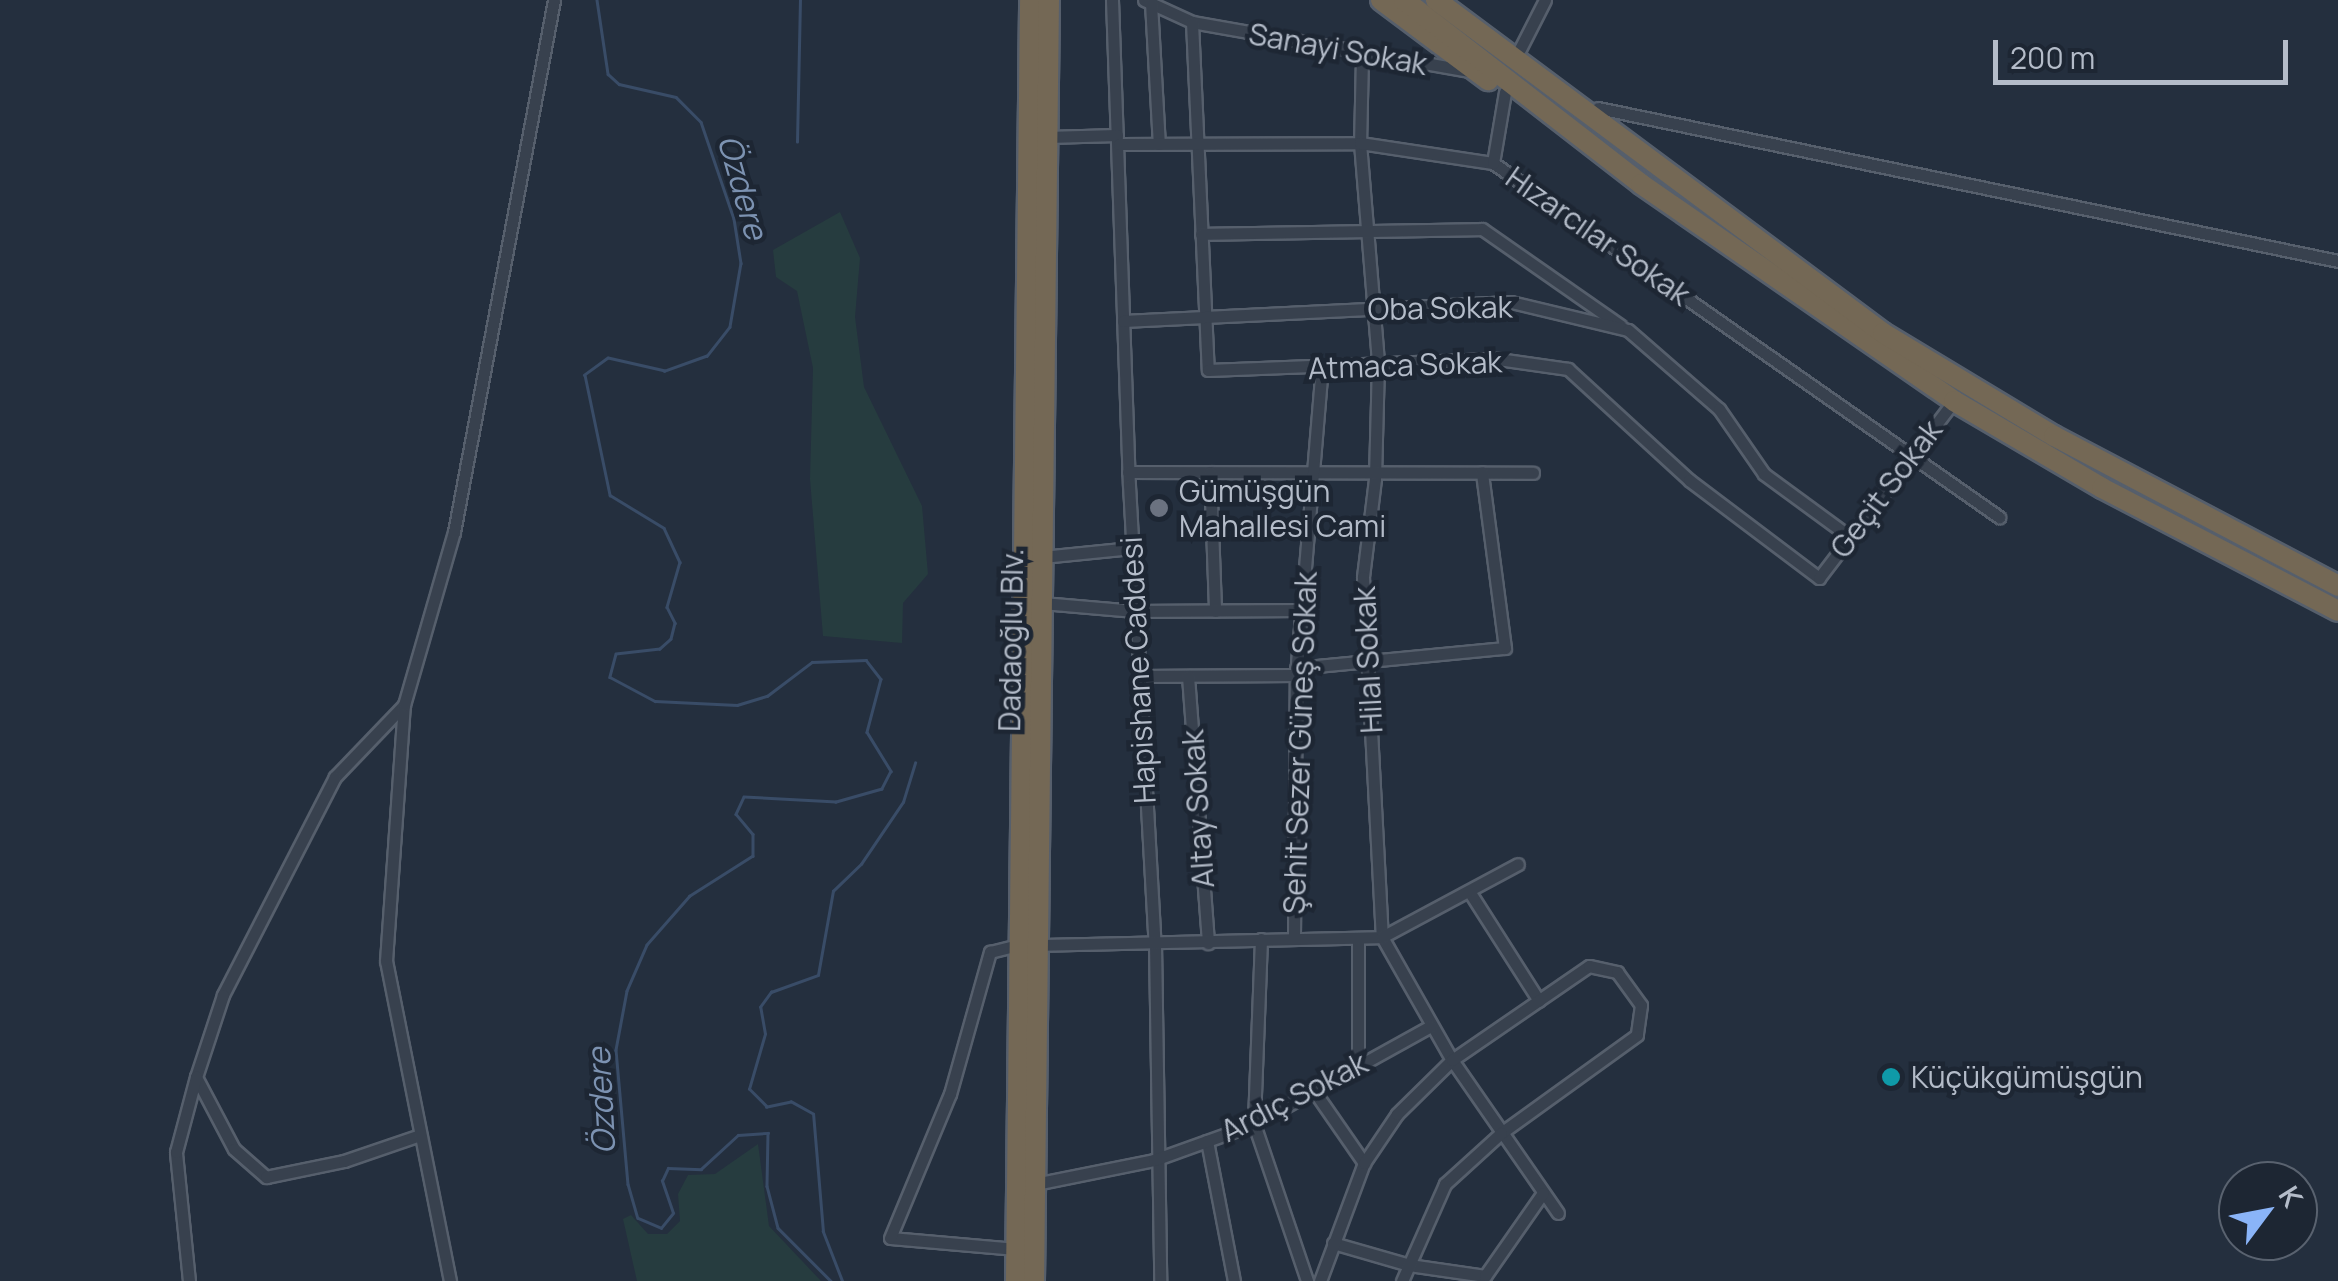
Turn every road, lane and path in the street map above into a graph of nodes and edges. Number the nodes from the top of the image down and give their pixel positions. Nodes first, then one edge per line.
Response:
1 (554, 0) edge
2 (1030, 0) edge
3 (1049, 0) edge
4 (1112, 0) edge
5 (1381, 0) edge
6 (1404, 0) edge
7 (1436, 0) edge
8 (1457, 0) edge
9 (1545, 0) edge
10 (1148, 2) edge
11 (1192, 22) junction
12 (1520, 49) junction
13 (1362, 57) junction
14 (1477, 72) junction
15 (1505, 92) junction
16 (1598, 108) junction
17 (1048, 137) junction
18 (1118, 140) junction
19 (1360, 143) junction
20 (1160, 144) junction
21 (1199, 144) junction
22 (1636, 147) junction
23 (1493, 163) junction
24 (1641, 184) junction
25 (1367, 230) junction
26 (1200, 234) junction
27 (2338, 261) edge
28 (1374, 308) junction
29 (1204, 317) junction
30 (1123, 321) junction
31 (1628, 330) junction
32 (1378, 363) junction
33 (1322, 368) junction
34 (1954, 401) junction
35 (1913, 454) junction
36 (1128, 472) junction
37 (1210, 472) junction
38 (1314, 472) junction
39 (1375, 472) junction
40 (1482, 473) junction
41 (1533, 473) dead end
42 (1998, 517) dead end
43 (1850, 537) junction
44 (1132, 548) junction
45 (1042, 557) junction
46 (1819, 578) joint
47 (2338, 586) edge
48 (1042, 602) junction
49 (1300, 610) junction
50 (2338, 610) edge
51 (1215, 611) junction
52 (1136, 612) junction
53 (1367, 665) junction
54 (1296, 672) junction
55 (1139, 676) junction
56 (1188, 676) junction
57 (404, 705) junction
58 (1518, 864) dead end
59 (1469, 891) junction
60 (1382, 937) junction
61 (1261, 939) junction
62 (1294, 939) junction
63 (1358, 940) junction
64 (1208, 943) junction
65 (1155, 944) junction
66 (1028, 945) junction
67 (1539, 1001) junction
68 (1431, 1026) junction
69 (1452, 1060) junction
70 (1358, 1066) junction
71 (196, 1077) junction
72 (1314, 1091) junction
73 (1254, 1124) junction
74 (1501, 1132) junction
75 (420, 1135) junction
76 (1207, 1141) junction
77 (1154, 1160) junction
78 (1364, 1163) junction
79 (1035, 1184) junction
80 (1543, 1193) junction
81 (1558, 1214) dead end
82 (1333, 1242) junction
83 (1016, 1249) junction
84 (1409, 1264) junction
85 (189, 1281) edge
86 (450, 1281) edge
87 (1016, 1281) edge
88 (1034, 1281) edge
89 (1160, 1281) edge
90 (1234, 1281) edge
91 (1307, 1281) edge
92 (1320, 1281) edge
93 (1402, 1281) edge

1 - 57 street
2 - 66 highway, Dadaoğlu Blv.
3 - 17 highway, Dadaoğlu Blv.
4 - 18 street, Hapishane Caddesi
5 - 14 highway
6 - 24 highway
7 - 22 highway
8 - 12 highway
9 - 12 street
10 - 11 street, Sanayi Sokak
10 - 20 street
11 - 13 street, Sanayi Sokak
11 - 21 street
12 - 16 highway
13 - 14 street, Sanayi Sokak
13 - 19 street, Hilal Sokak
14 - 15 highway
15 - 23 street
15 - 24 highway
16 - 22 highway
16 - 27 street
17 - 18 street, Hızarcılar Sokak
17 - 45 highway, Dadaoğlu Blv.
18 - 20 street, Hızarcılar Sokak
18 - 30 street, Hapishane Caddesi
19 - 21 street, Hızarcılar Sokak
19 - 23 street, Hızarcılar Sokak
19 - 25 street, Hilal Sokak
20 - 21 street, Hızarcılar Sokak
21 - 26 street
22 - 47 highway
23 - 35 street, Hızarcılar Sokak
24 - 34 highway
25 - 26 street
25 - 28 street, Hilal Sokak
25 - 31 street
26 - 29 street
28 - 29 street, Oba Sokak
28 - 31 street, Oba Sokak
28 - 32 street, Hilal Sokak
29 - 30 street, Oba Sokak
29 - 33 street, Atmaca Sokak
30 - 36 street, Hapishane Caddesi
31 - 43 street, Oba Sokak
32 - 33 street, Atmaca Sokak
32 - 39 street, Hilal Sokak
32 - 46 street, Atmaca Sokak
33 - 38 street, Şehit Sezer Güneş Sokak
34 - 35 street, Geçit Sokak
34 - 50 highway
35 - 42 street, Hızarcılar Sokak
35 - 43 street, Geçit Sokak
36 - 37 street
36 - 44 street, Hapishane Caddesi
37 - 38 street
37 - 51 street
38 - 39 street
38 - 49 street, Şehit Sezer Güneş Sokak
39 - 40 street
39 - 53 street, Hilal Sokak
40 - 41 street
40 - 53 street
43 - 46 street, Geçit Sokak
44 - 45 street
44 - 52 street, Hapishane Caddesi
45 - 48 highway, Dadaoğlu Blv.
48 - 52 street
48 - 66 highway, Dadaoğlu Blv.
49 - 51 street
49 - 54 street, Şehit Sezer Güneş Sokak
51 - 52 street
52 - 55 street, Hapishane Caddesi
53 - 54 street
53 - 60 street, Hilal Sokak
54 - 56 street
54 - 62 street, Şehit Sezer Güneş Sokak
55 - 56 street
55 - 65 street, Hapishane Caddesi
56 - 64 street, Altay Sokak
57 - 71 street
57 - 75 street
58 - 59 street
59 - 60 street
59 - 67 street
60 - 63 street
60 - 68 street, Hilal Sokak
61 - 62 street
61 - 64 street
61 - 73 street
62 - 63 street
63 - 70 street
64 - 65 street
65 - 66 street
65 - 77 street, Hapishane Caddesi
66 - 79 highway, Dadaoğlu Blv.
66 - 83 highway, Dadaoğlu Blv.
66 - 83 street
67 - 69 street
67 - 74 street
68 - 69 street, Hilal Sokak
68 - 70 street, Ardıç Sokak
69 - 74 street, Hilal Sokak
69 - 78 street
70 - 72 street, Ardıç Sokak
71 - 75 street
71 - 85 street
72 - 73 street, Ardıç Sokak
72 - 78 street
73 - 76 street, Ardıç Sokak
73 - 91 street
74 - 80 street, Hilal Sokak
74 - 84 street
75 - 86 street
76 - 77 street, Ardıç Sokak
76 - 90 street
77 - 79 street, Ardıç Sokak
77 - 89 street, Hapishane Caddesi
78 - 82 street
79 - 88 highway, Dadaoğlu Blv.
80 - 81 street, Hilal Sokak
80 - 84 street
82 - 84 street
82 - 92 street
83 - 87 highway, Dadaoğlu Blv.
84 - 93 street

